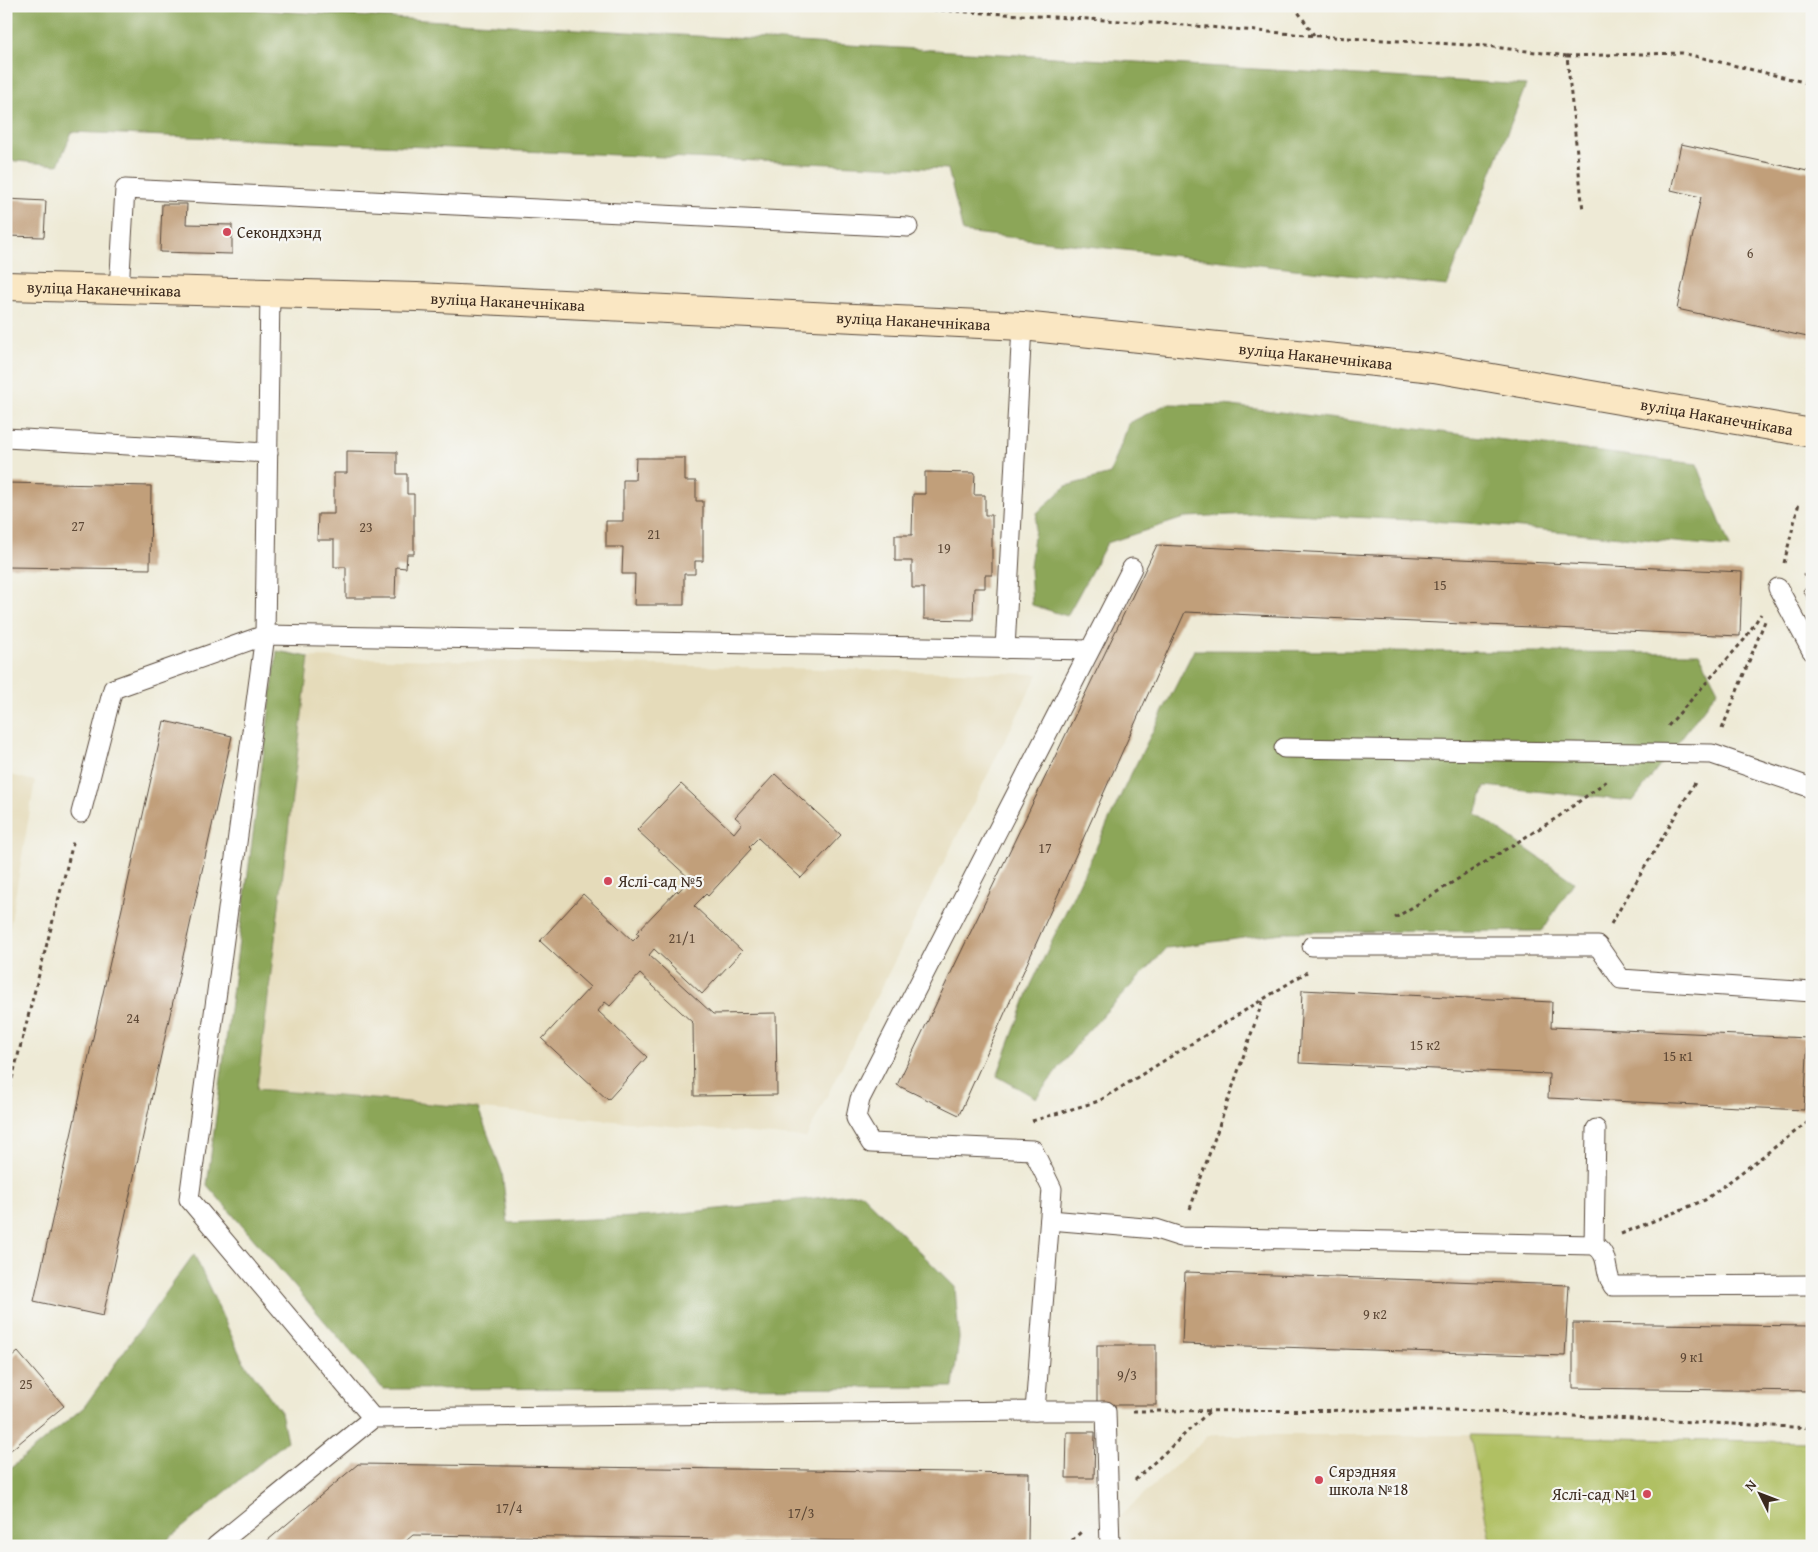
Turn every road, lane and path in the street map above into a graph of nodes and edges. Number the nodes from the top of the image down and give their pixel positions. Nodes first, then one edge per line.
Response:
1 (869, 6) edge
2 (1294, 6) edge
3 (1314, 36) junction
4 (1567, 56) junction
5 (1812, 84) edge
6 (1583, 211) dead end
7 (908, 227) dead end
8 (6, 286) edge
9 (119, 290) junction
10 (270, 293) junction
11 (1022, 326) junction
12 (1812, 433) edge
13 (6, 438) edge
14 (268, 453) junction
15 (1799, 503) dead end
16 (1132, 568) dead end
17 (1812, 572) edge
18 (1778, 588) junction
19 (265, 635) junction
20 (1005, 649) junction
21 (1089, 650) junction
22 (1812, 650) edge
23 (1284, 748) dead end
24 (1645, 753) junction
25 (1812, 788) edge
26 (81, 813) joint
27 (1391, 920) dead end
28 (1312, 946) dead end
29 (1349, 946) junction
30 (1812, 992) edge
31 (1263, 1000) junction
32 (6, 1102) edge
33 (1812, 1119) edge
34 (1023, 1124) dead end
35 (1596, 1129) dead end
36 (1050, 1220) junction
37 (1181, 1237) junction
38 (1594, 1245) junction
39 (1812, 1285) edge
40 (1211, 1410) junction
41 (1036, 1411) junction
42 (1106, 1411) junction
43 (373, 1418) junction
44 (1812, 1428) edge
45 (1108, 1506) junction
46 (216, 1546) edge
47 (1066, 1546) edge
48 (1110, 1546) edge

1 - 3 path
2 - 3 path
3 - 4 path
4 - 5 path
4 - 6 path
7 - 9 lane
8 - 9 main road, вуліца Наканечнікава
9 - 10 main road, вуліца Наканечнікава
10 - 11 main road, вуліца Наканечнікава
10 - 14 lane
11 - 12 main road, вуліца Наканечнікава
11 - 20 lane
13 - 14 lane
14 - 19 lane
15 - 18 path
16 - 21 lane
17 - 18 path
18 - 22 lane
18 - 24 path
19 - 20 lane
19 - 26 lane
19 - 43 lane
20 - 21 lane
21 - 36 lane
23 - 24 lane
24 - 25 lane
24 - 27 path
26 - 32 path
28 - 29 lane
29 - 30 lane
29 - 31 path
31 - 34 path
31 - 37 path
33 - 38 path
35 - 38 lane
36 - 37 lane
36 - 41 lane
37 - 38 lane
38 - 39 lane
40 - 42 path
40 - 44 path
40 - 45 path
41 - 42 lane
41 - 43 lane
42 - 45 lane
43 - 46 lane
45 - 47 path
45 - 48 lane

